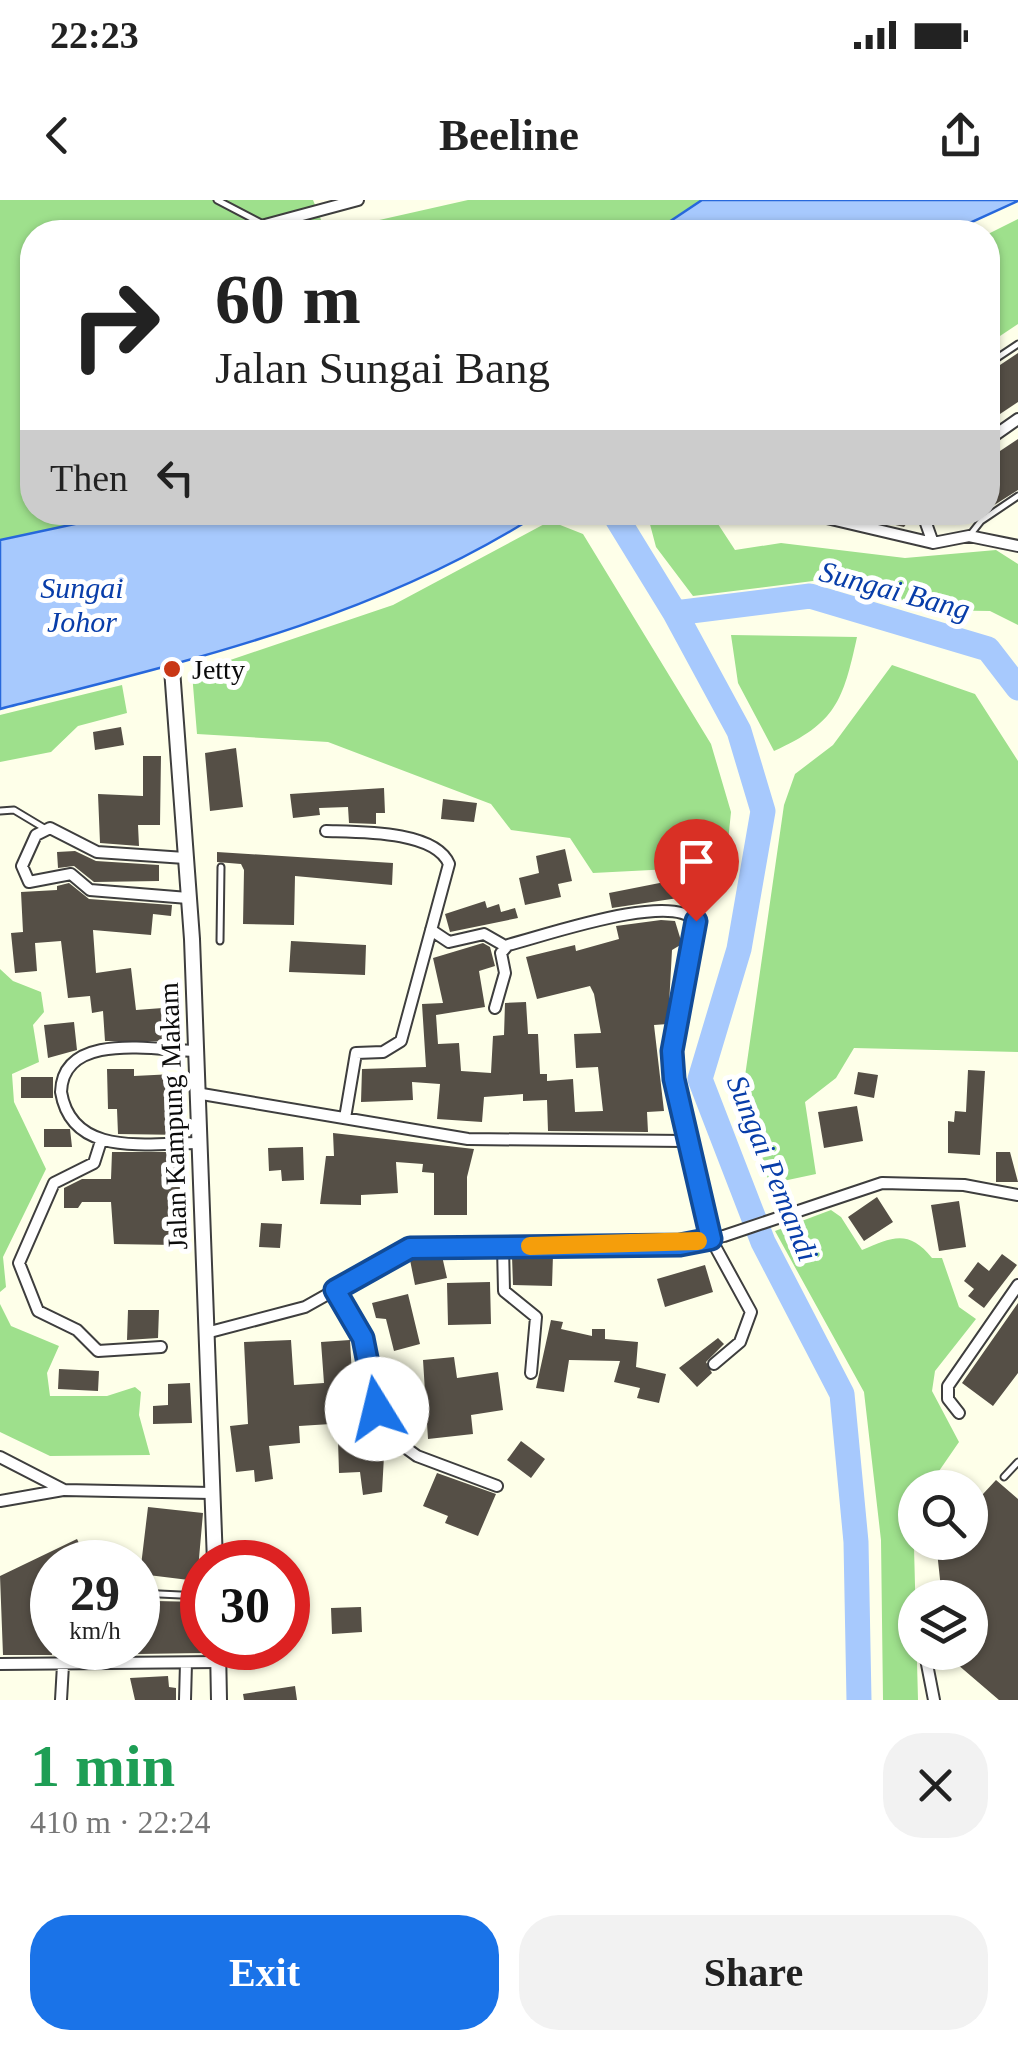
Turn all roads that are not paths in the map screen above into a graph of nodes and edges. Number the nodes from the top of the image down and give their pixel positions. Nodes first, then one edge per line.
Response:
1 (217, 200) edge
2 (358, 200) edge
3 (327, 204) edge
4 (257, 220) edge
5 (277, 220) edge
6 (856, 525) edge
7 (927, 525) edge
8 (977, 525) edge
9 (969, 536) junction
10 (933, 543) junction
11 (1018, 546) edge
12 (172, 669) dead end
13 (0, 811) edge
14 (44, 828) junction
15 (326, 831) dead end
16 (185, 858) junction
17 (221, 866) dead end
18 (188, 898) junction
19 (431, 930) junction
20 (220, 941) dead end
21 (504, 946) junction
22 (495, 1008) dead end
23 (194, 1051) junction
24 (196, 1093) junction
25 (345, 1118) junction
26 (685, 1141) junction
27 (101, 1142) junction
28 (198, 1143) junction
29 (1018, 1195) edge
30 (711, 1239) junction
31 (503, 1246) junction
32 (1018, 1285) edge
33 (335, 1290) junction
34 (206, 1334) junction
35 (162, 1347) dead end
36 (714, 1364) dead end
37 (531, 1373) dead end
38 (959, 1413) dead end
39 (0, 1456) edge
40 (1018, 1462) edge
41 (1004, 1477) dead end
42 (497, 1486) dead end
43 (64, 1490) junction
44 (211, 1494) junction
45 (0, 1501) edge
46 (214, 1540) edge
47 (0, 1664) edge
48 (30, 1664) edge
49 (63, 1670) edge
50 (186, 1670) edge
51 (218, 1670) edge
52 (928, 1670) edge
53 (61, 1700) edge
54 (185, 1700) edge
55 (219, 1700) edge
56 (934, 1700) edge

1 - 4 lane
2 - 3 street
3 - 5 street
6 - 10 street
7 - 10 street
8 - 9 lane
9 - 10 street
9 - 11 street
12 - 16 street, Jalan Kampung Makam
13 - 14 lane
14 - 16 street
14 - 18 street
15 - 19 street
16 - 18 street, Jalan Kampung Makam
17 - 20 lane
18 - 23 street, Jalan Kampung Makam
19 - 21 street
19 - 25 street
21 - 22 street
21 - 26 street
23 - 24 street, Jalan Kampung Makam
23 - 27 street
24 - 25 street
24 - 28 street, Jalan Kampung Makam
25 - 26 street
26 - 30 street
27 - 28 street
27 - 35 street
28 - 34 street, Jalan Kampung Makam
29 - 30 street
30 - 31 street
30 - 36 street
31 - 33 street
31 - 37 street
32 - 38 street
33 - 34 street
33 - 42 street
34 - 44 street, Jalan Kampung Makam
39 - 43 street
40 - 41 lane
43 - 44 street
43 - 45 street
44 - 46 street, Jalan Kampung Makam
47 - 48 street
49 - 53 street
50 - 54 street
51 - 55 street
52 - 56 street

